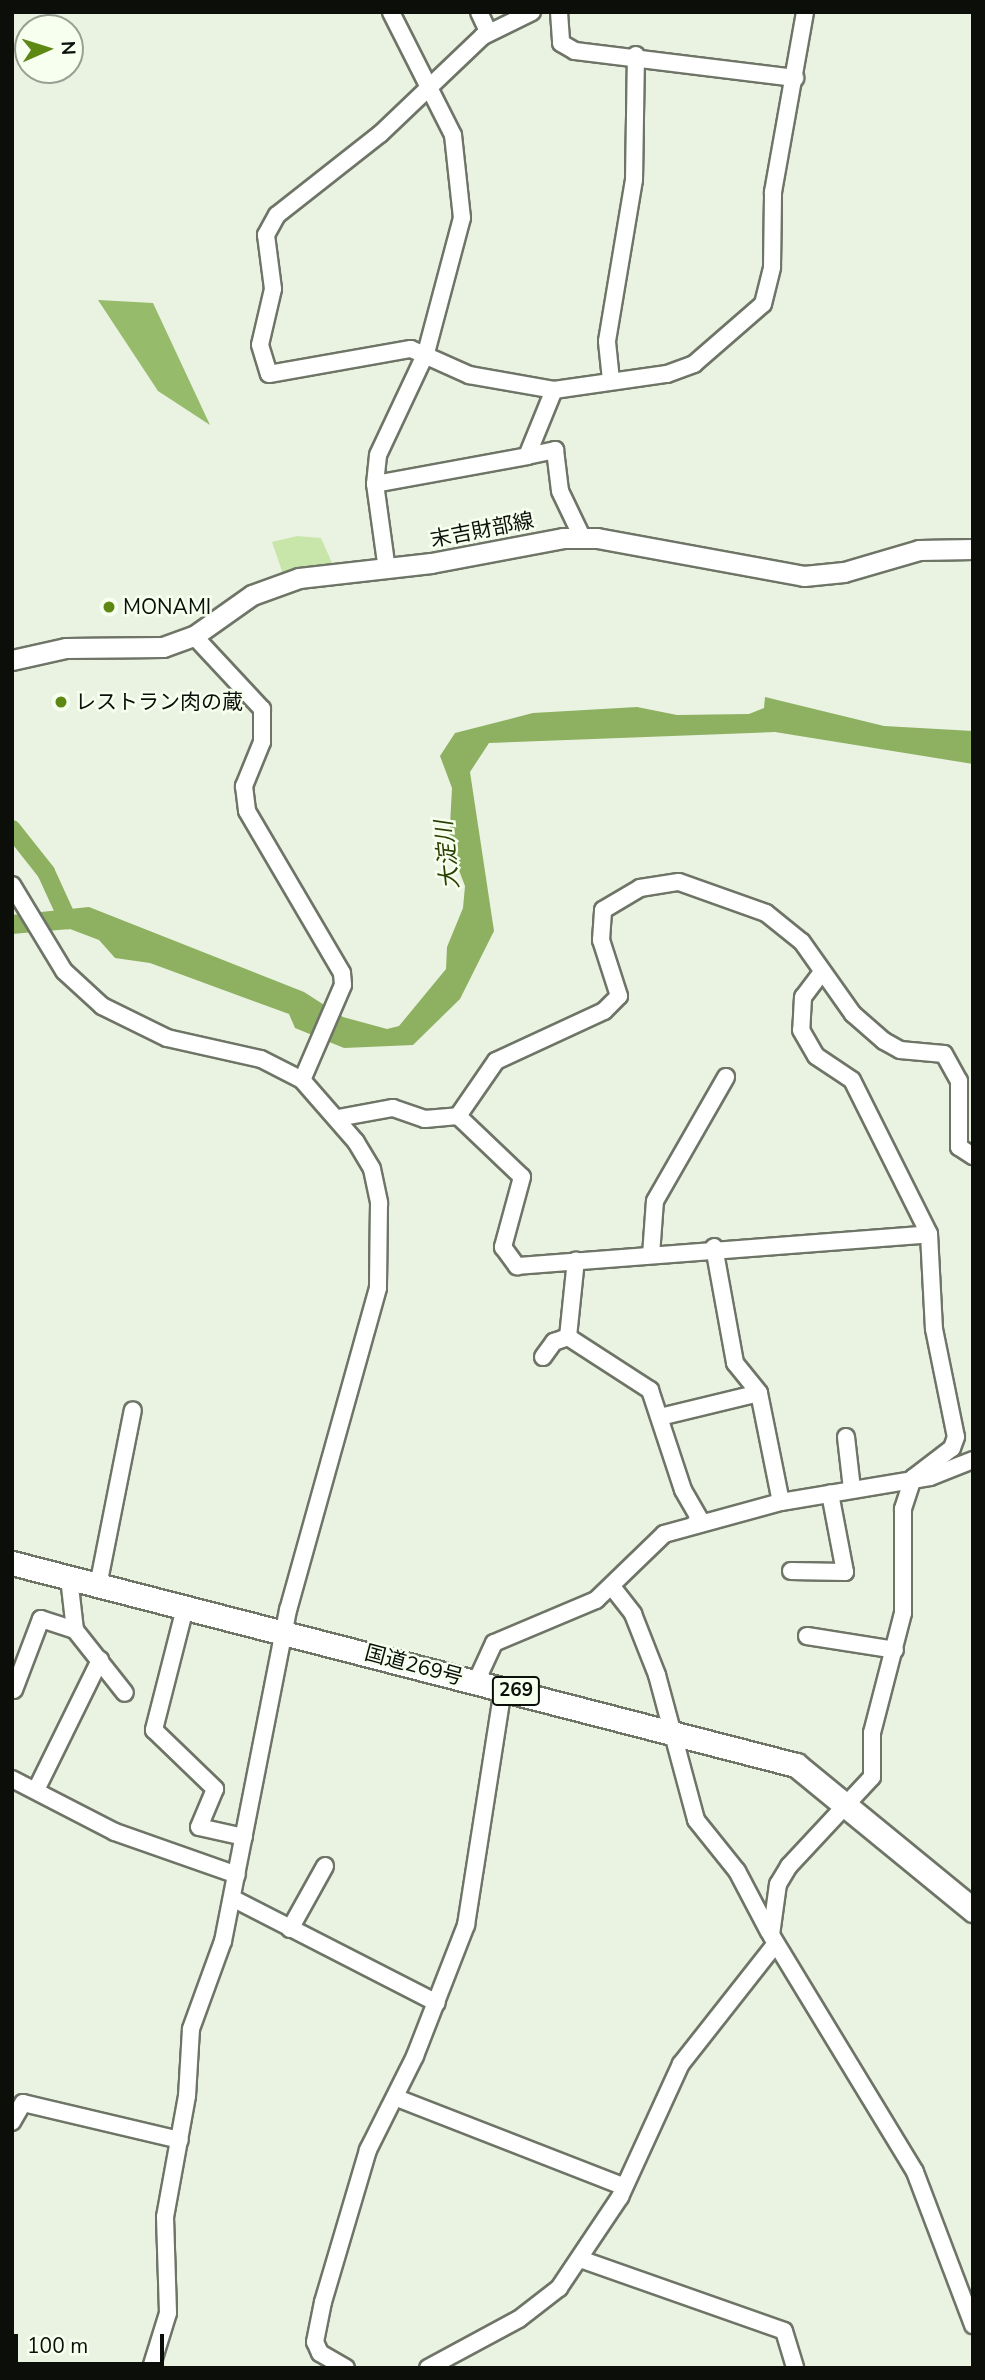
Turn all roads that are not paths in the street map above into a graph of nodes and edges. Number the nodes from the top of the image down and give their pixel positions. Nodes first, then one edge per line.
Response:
1 (391, 12) edge
2 (479, 12) edge
3 (532, 12) edge
4 (559, 12) edge
5 (805, 12) edge
6 (489, 33) junction
7 (636, 55) junction
8 (795, 78) junction
9 (430, 83) junction
10 (426, 353) junction
11 (611, 380) junction
12 (554, 390) junction
13 (527, 456) junction
14 (375, 484) junction
15 (582, 537) junction
16 (973, 549) edge
17 (387, 570) junction
18 (194, 636) junction
19 (12, 660) edge
20 (15, 889) edge
21 (822, 972) junction
22 (726, 1077) dead end
23 (302, 1080) junction
24 (458, 1116) junction
25 (338, 1118) junction
26 (973, 1156) edge
27 (929, 1234) junction
28 (714, 1247) junction
29 (651, 1255) junction
30 (576, 1260) junction
31 (568, 1337) junction
32 (543, 1357) dead end
33 (759, 1393) junction
34 (133, 1410) dead end
35 (660, 1417) junction
36 (846, 1437) dead end
37 (973, 1460) edge
38 (913, 1478) junction
39 (852, 1489) junction
40 (830, 1493) junction
41 (781, 1503) junction
42 (694, 1525) junction
43 (12, 1563) edge
44 (790, 1571) dead end
45 (69, 1578) junction
46 (98, 1586) junction
47 (614, 1588) junction
48 (185, 1608) junction
49 (75, 1630) junction
50 (288, 1632) junction
51 (807, 1636) dead end
52 (895, 1650) junction
53 (100, 1660) junction
54 (476, 1682) junction
55 (503, 1688) junction
56 (14, 1690) dead end
57 (125, 1693) dead end
58 (669, 1730) junction
59 (12, 1779) edge
60 (37, 1788) junction
61 (847, 1803) junction
62 (244, 1838) junction
63 (324, 1866) dead end
64 (237, 1875) junction
65 (232, 1898) junction
66 (973, 1910) edge
67 (289, 1929) junction
68 (772, 1941) junction
69 (437, 2003) junction
70 (397, 2098) junction
71 (12, 2122) edge
72 (180, 2140) junction
73 (623, 2186) junction
74 (580, 2259) junction
75 (973, 2325) edge
76 (151, 2368) edge
77 (346, 2368) edge
78 (428, 2368) edge
79 (795, 2368) edge

1 - 9 street
2 - 6 street
3 - 6 street
4 - 7 street
5 - 8 street
6 - 9 street
7 - 8 street
7 - 11 street
8 - 11 street
9 - 10 street
9 - 10 street
10 - 12 street
10 - 14 street
11 - 12 street
12 - 13 street
13 - 14 street
13 - 15 street
14 - 17 street
15 - 16 main road, 末吉財部線
15 - 17 main road, 末吉財部線
17 - 18 main road, 末吉財部線
18 - 19 main road, 末吉財部線
18 - 23 street
20 - 23 street
21 - 24 street
21 - 26 street
21 - 27 street
22 - 29 street
23 - 25 street
24 - 25 street
24 - 30 street
25 - 50 street
27 - 28 street
27 - 38 street
28 - 29 street
28 - 33 street
29 - 30 street
30 - 31 street
31 - 32 street
31 - 35 street
33 - 35 street
33 - 41 street
34 - 46 street
35 - 42 street
36 - 39 street
37 - 38 street
38 - 39 street
38 - 52 street
39 - 40 street
40 - 41 street
40 - 44 street
41 - 42 street
42 - 47 street
43 - 45 highway, 国道269号 / 269
45 - 46 highway, 国道269号 / 269
45 - 49 street
46 - 48 highway, 国道269号 / 269
47 - 54 street
47 - 58 street
48 - 50 highway, 国道269号 / 269
48 - 62 street
49 - 53 street
49 - 56 street
50 - 54 highway, 国道269号 / 269
50 - 62 street
51 - 52 street
52 - 61 street
53 - 57 street
53 - 60 street
54 - 55 highway, 国道269号 / 269
55 - 58 highway, 国道269号 / 269
55 - 69 street
58 - 61 highway, 国道269号 / 269
58 - 68 street
59 - 60 street
60 - 64 street
61 - 66 highway, 国道269号 / 269
61 - 68 street
62 - 64 street
63 - 67 street
64 - 65 street
65 - 67 street
65 - 72 street
67 - 69 street
68 - 73 street
68 - 75 street
69 - 70 street
70 - 73 street
70 - 77 street
71 - 72 street
72 - 76 street
73 - 74 street
74 - 78 street
74 - 79 street

